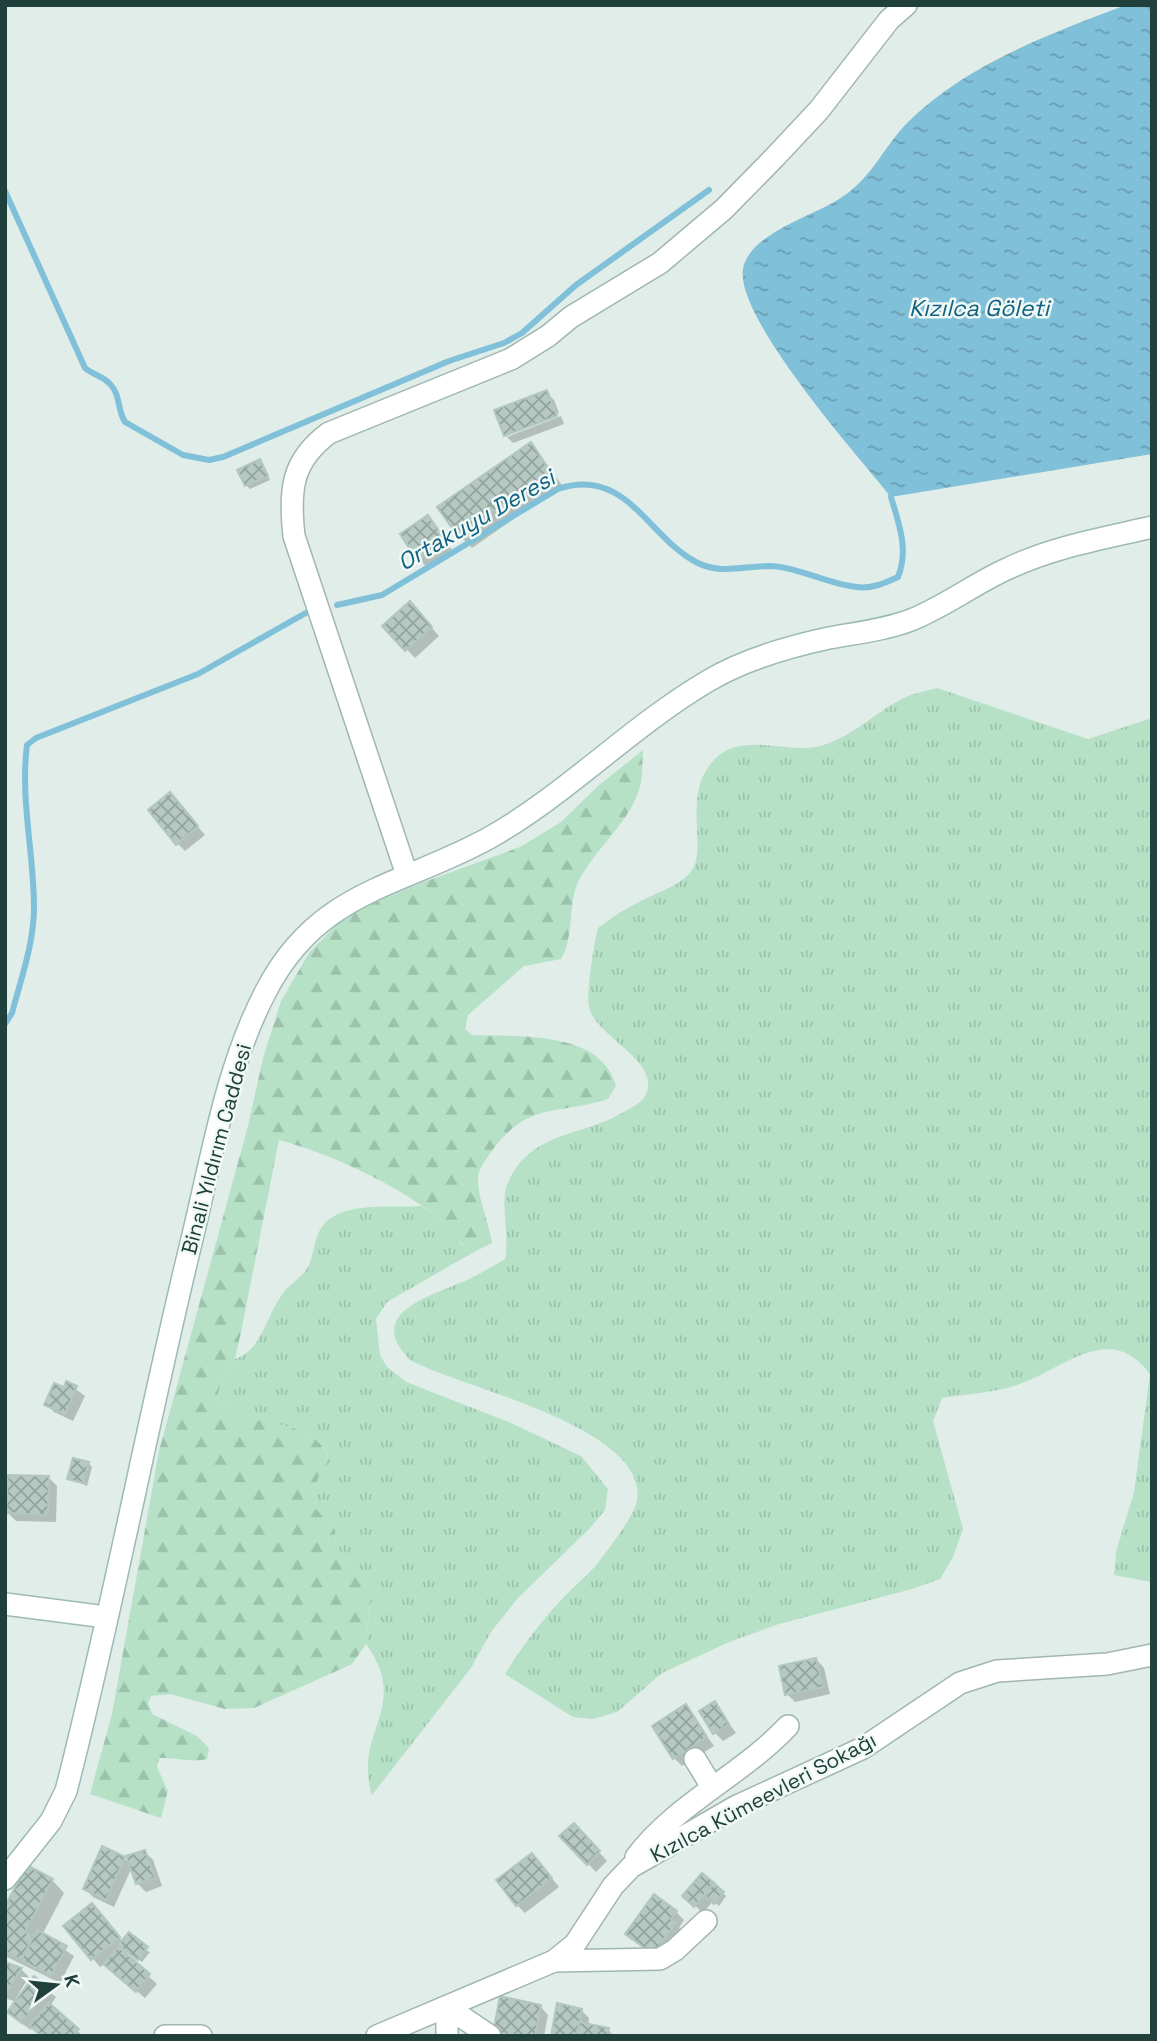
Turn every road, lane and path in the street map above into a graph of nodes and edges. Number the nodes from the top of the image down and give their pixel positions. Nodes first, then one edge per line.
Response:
1 (906, 5) edge
2 (1152, 527) edge
3 (407, 875) junction
4 (5, 1604) edge
5 (106, 1617) junction
6 (1152, 1655) edge
7 (788, 1726) dead end
8 (695, 1759) dead end
9 (712, 1787) junction
10 (623, 1874) junction
11 (5, 1879) edge
12 (706, 1921) dead end
13 (554, 1961) junction
14 (447, 2007) junction
15 (165, 2036) edge
16 (201, 2036) edge
17 (377, 2036) edge
18 (447, 2036) edge
19 (490, 2036) edge

1 - 3 street
2 - 3 street, Binali Yıldırım Caddesi
3 - 5 street, Binali Yıldırım Caddesi
4 - 5 street
5 - 11 street, Binali Yıldırım Caddesi
6 - 10 street, Kızılca Kümeevleri Sokağı
7 - 9 street
8 - 9 street
9 - 10 street
10 - 13 street, Kızılca Kümeevleri Sokağı
12 - 13 street
13 - 14 street, Kızılca Kümeevleri Sokağı
14 - 17 street, Kızılca Kümeevleri Sokağı
14 - 18 street
14 - 19 street
15 - 16 street

